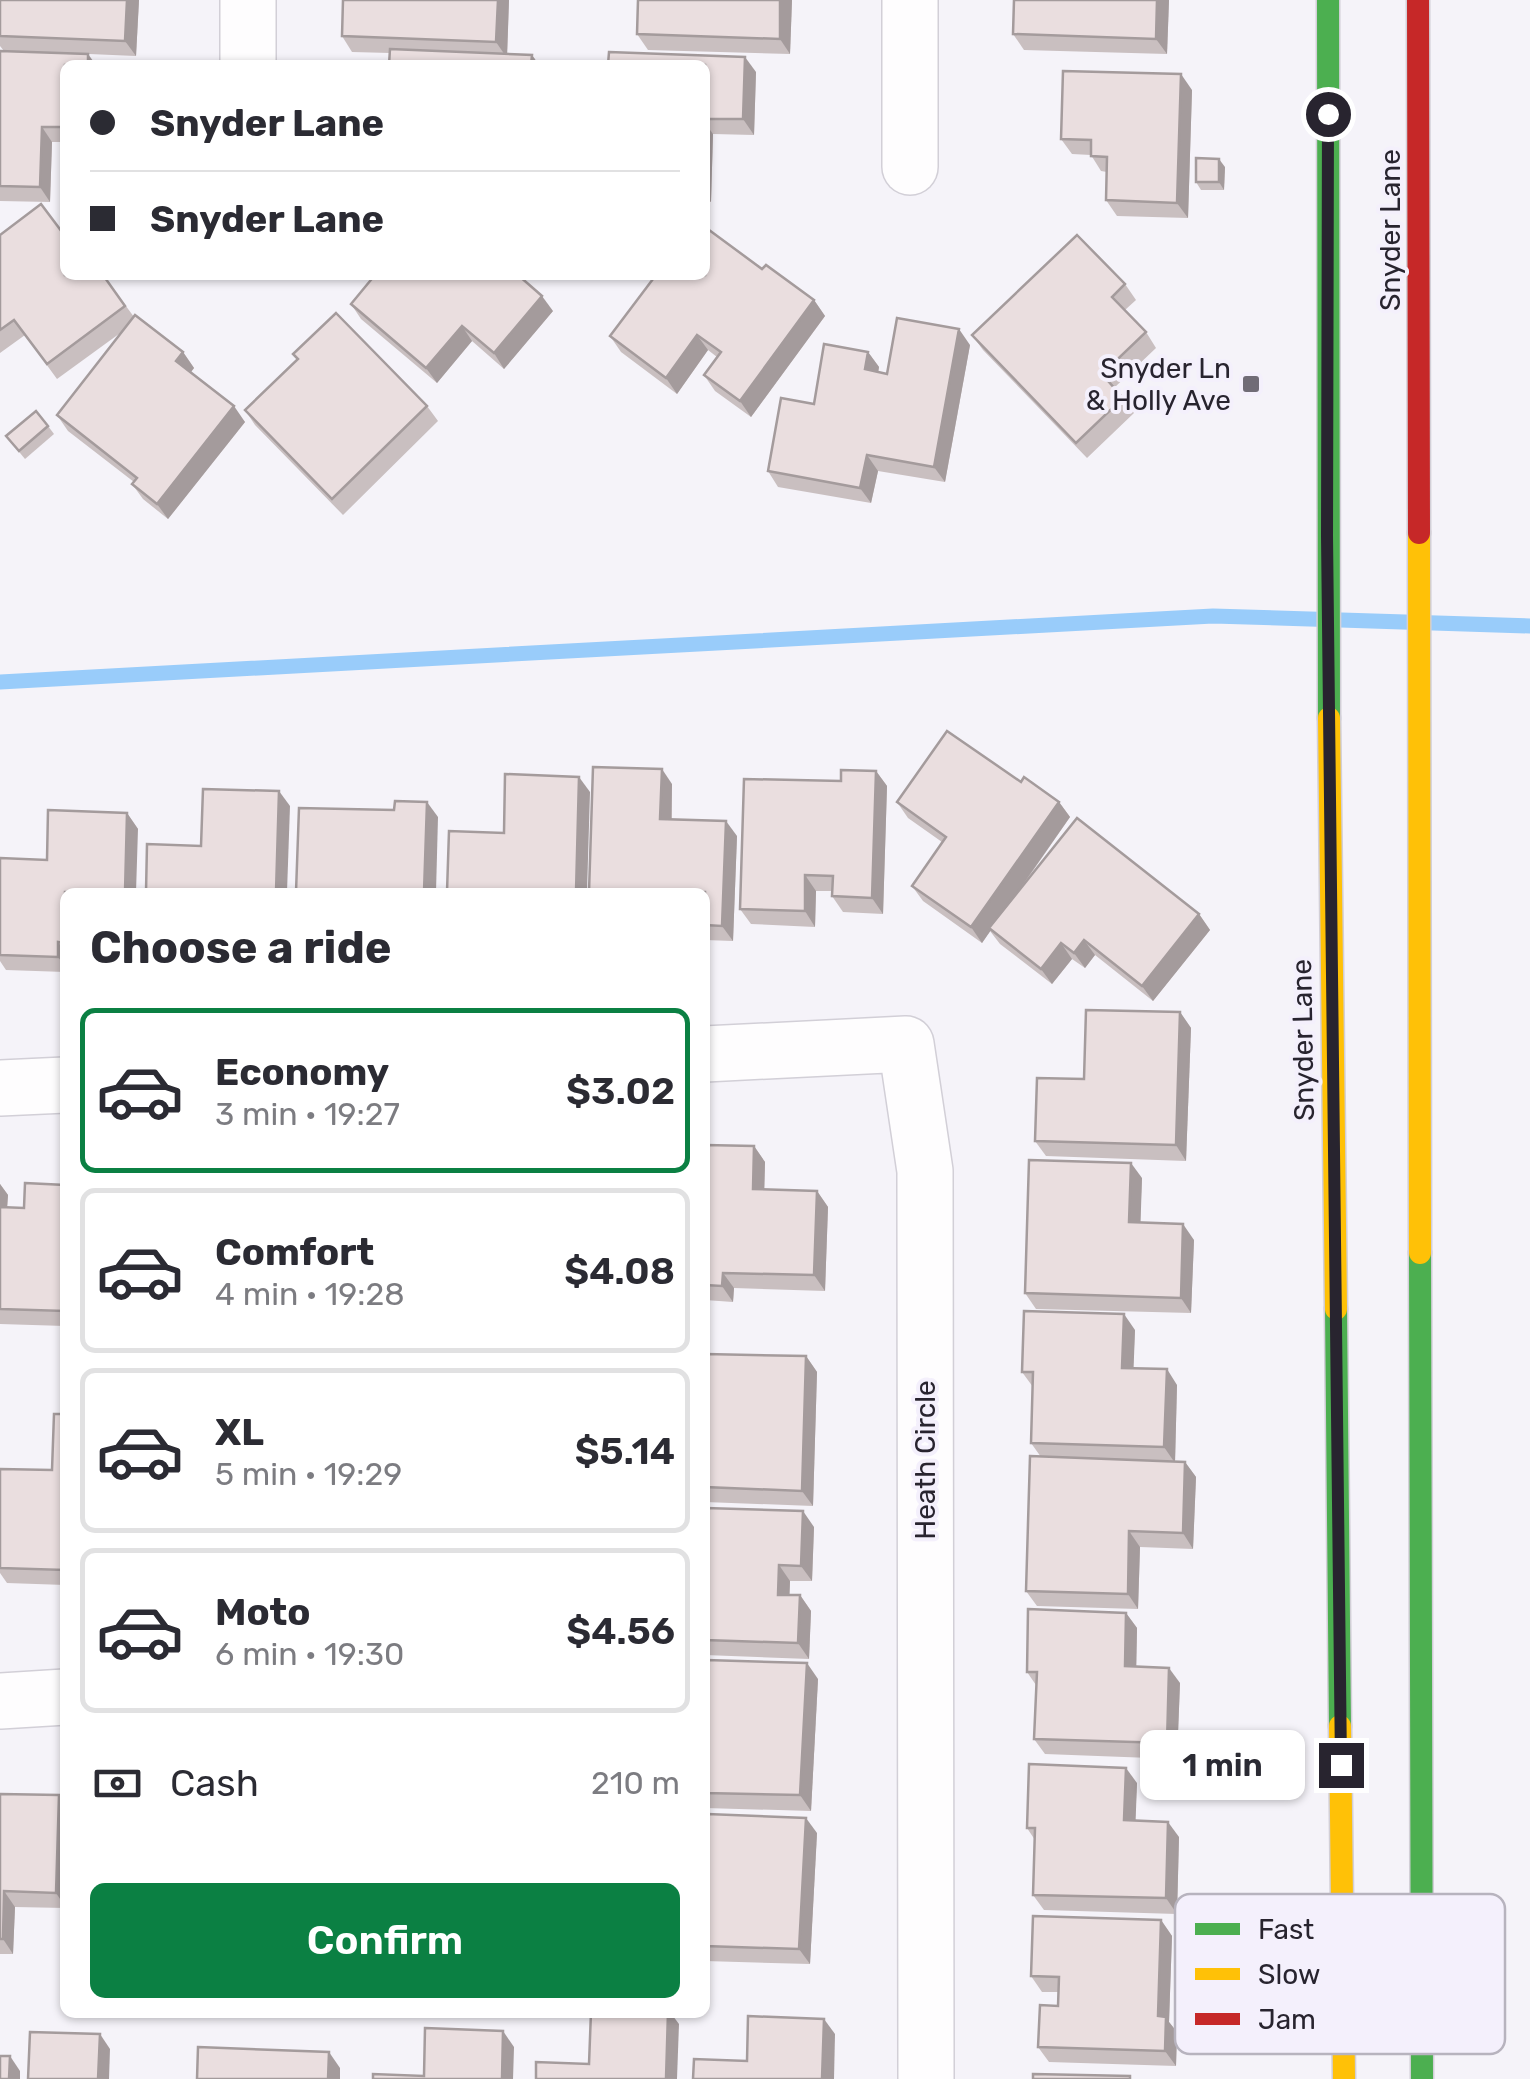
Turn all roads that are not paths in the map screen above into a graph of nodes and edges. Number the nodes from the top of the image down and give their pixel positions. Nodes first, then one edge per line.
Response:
1 (248, 0) edge
2 (910, 0) edge
3 (1328, 0) edge
4 (1418, 0) edge
5 (248, 60) edge
6 (910, 167) dead end
7 (710, 1054) edge
8 (60, 1085) edge
9 (0, 1088) edge
10 (60, 1697) edge
11 (0, 1700) edge
12 (1342, 1894) edge
13 (1422, 1894) edge
14 (1344, 2054) edge
15 (1422, 2054) edge
16 (926, 2079) edge
17 (1344, 2079) edge
18 (1422, 2079) edge

1 - 5 street
2 - 6 street
3 - 12 street, Snyder Lane
4 - 13 street, Snyder Lane
7 - 16 street, Heath Circle
8 - 9 street
10 - 11 street
14 - 17 street, Snyder Lane
15 - 18 street, Snyder Lane

